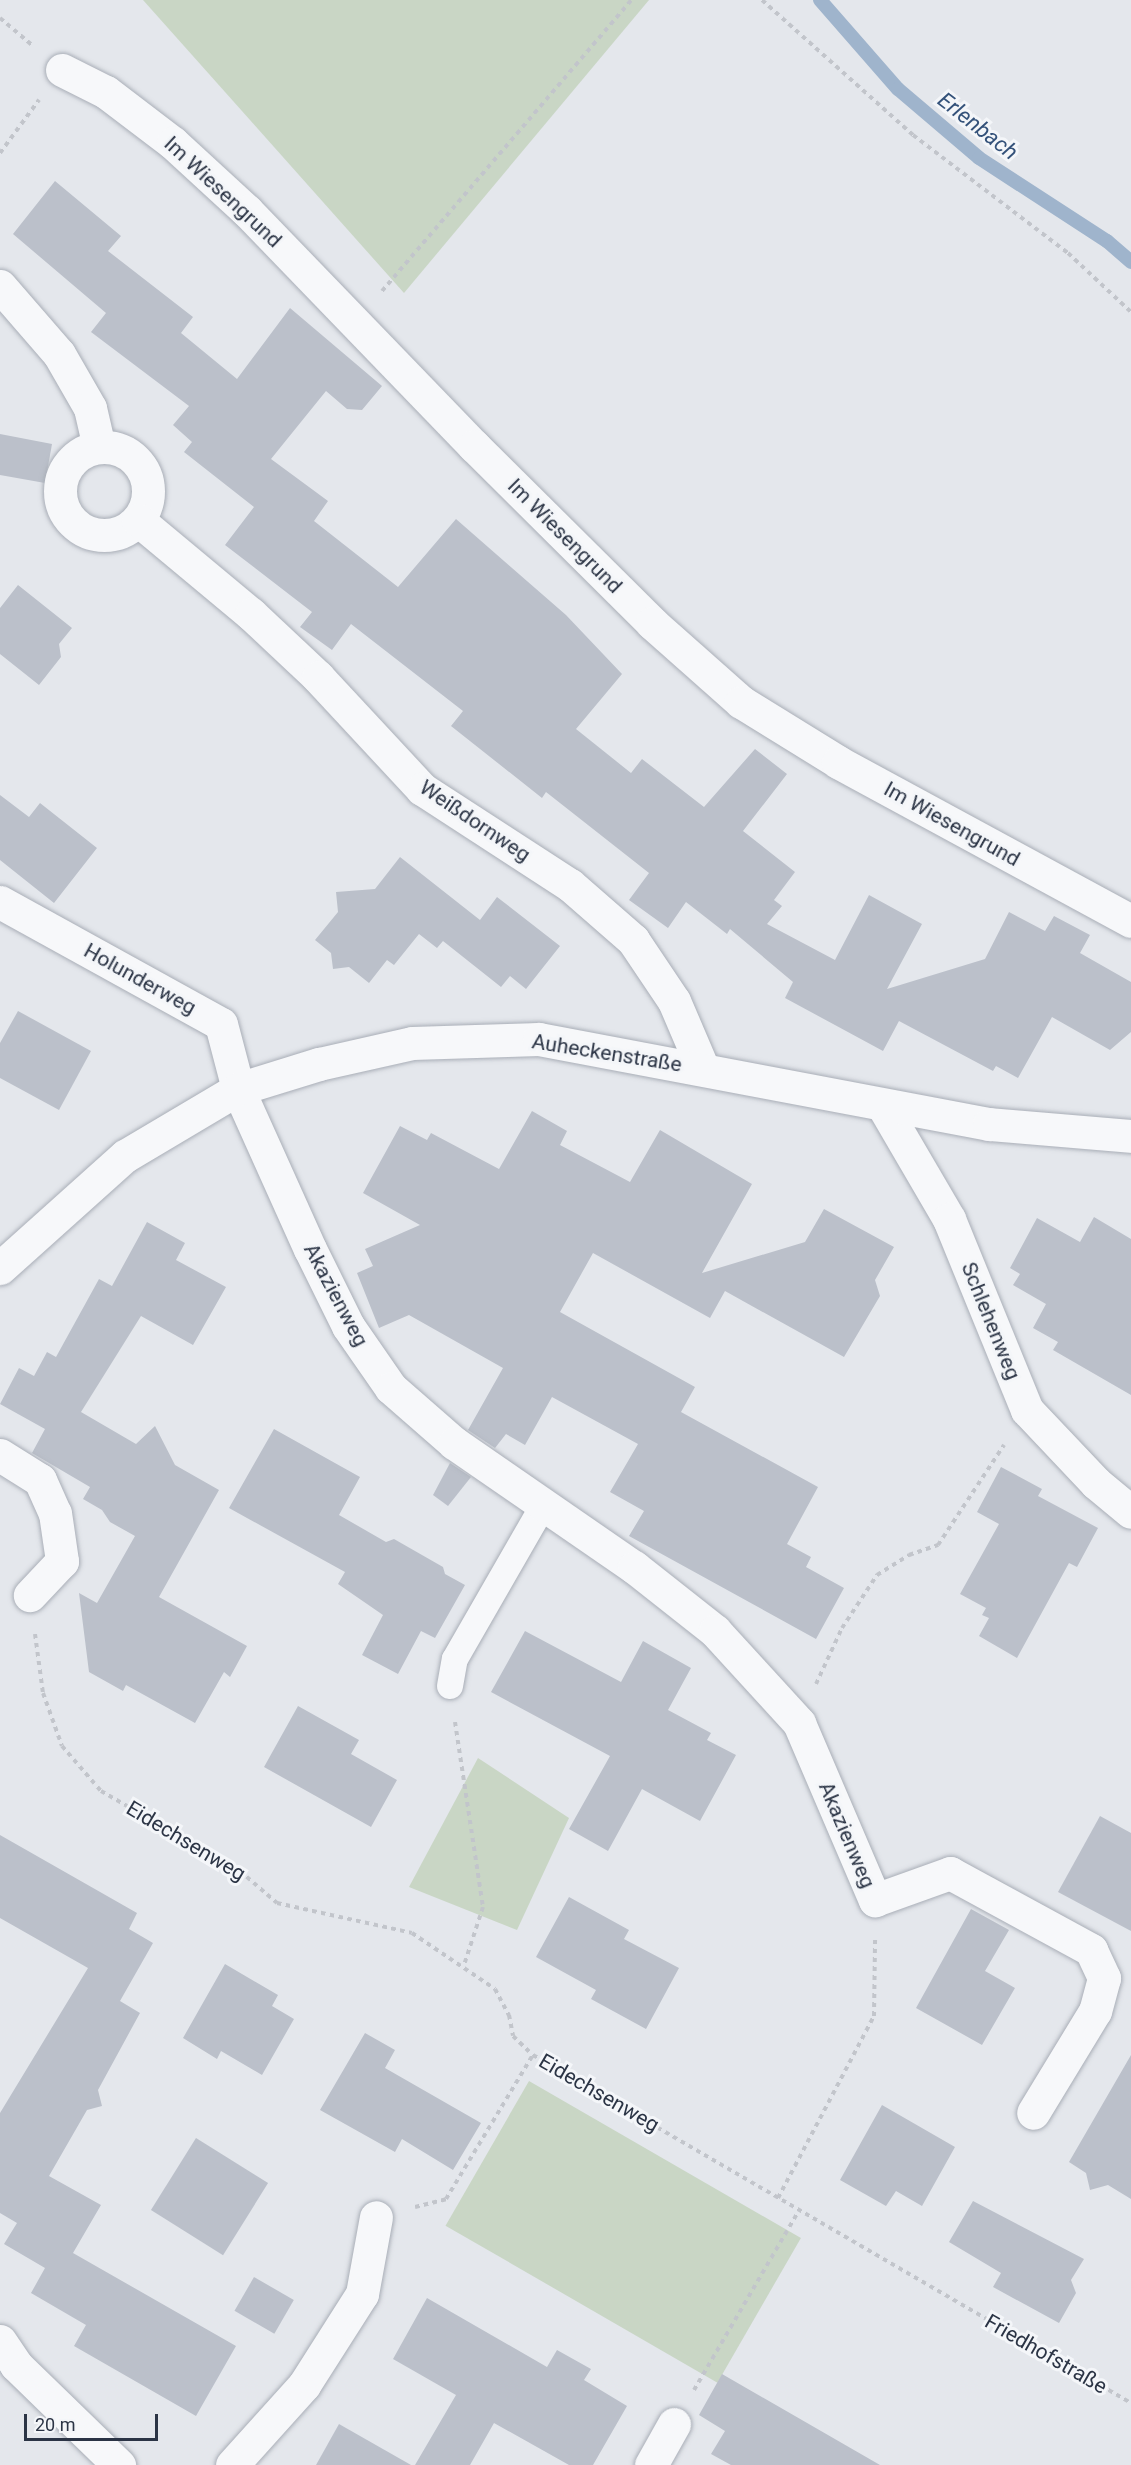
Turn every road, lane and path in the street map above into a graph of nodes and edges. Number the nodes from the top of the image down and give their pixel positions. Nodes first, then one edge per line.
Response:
1 (630, 0) edge
2 (762, 0) edge
3 (62, 70) joint
4 (0, 153) edge
5 (0, 286) edge
6 (1131, 312) edge
7 (355, 322) junction
8 (99, 446) junction
9 (138, 520) junction
10 (0, 902) edge
11 (1131, 921) edge
12 (703, 1069) junction
13 (238, 1089) junction
14 (883, 1106) junction
15 (1131, 1136) edge
16 (0, 1268) edge
17 (1027, 1410) junction
18 (0, 1455) edge
19 (544, 1504) junction
20 (1131, 1512) edge
21 (30, 1595) joint
22 (450, 1686) joint
23 (799, 1723) junction
24 (875, 1900) junction
25 (464, 1965) junction
26 (533, 2055) junction
27 (1033, 2113) dead end
28 (778, 2198) junction
29 (799, 2210) junction
30 (376, 2217) joint
31 (962, 2305) joint
32 (0, 2341) edge
33 (1131, 2403) edge
34 (674, 2424) joint
35 (119, 2465) edge
36 (232, 2465) edge
37 (651, 2465) edge

1 - 7 path
2 - 6 path
3 - 4 path
3 - 7 street, Im Wiesengrund
5 - 8 street
7 - 11 street, Im Wiesengrund
8 - 9 street
8 - 9 street
9 - 12 street, Weißdornweg
10 - 13 street, Holunderweg
12 - 13 street, Auheckenstraße
12 - 14 street, Auheckenstraße
13 - 16 street, Auheckenstraße
13 - 19 street, Akazienweg
14 - 15 street, Auheckenstraße
14 - 17 street, Schlehenweg
17 - 20 street, Schlehenweg
17 - 23 path
18 - 21 street
19 - 22 lane
19 - 23 street, Akazienweg
21 - 25 path, Eidechsenweg
22 - 25 path
23 - 24 street, Akazienweg
24 - 27 street, Akazienweg
24 - 28 path
25 - 26 path, Eidechsenweg
26 - 28 path, Eidechsenweg
26 - 30 path
28 - 29 path, Eidechsenweg
29 - 31 path, Eidechsenweg
29 - 34 path
30 - 36 street
31 - 33 path, Friedhofstraße
32 - 35 street
34 - 37 street

